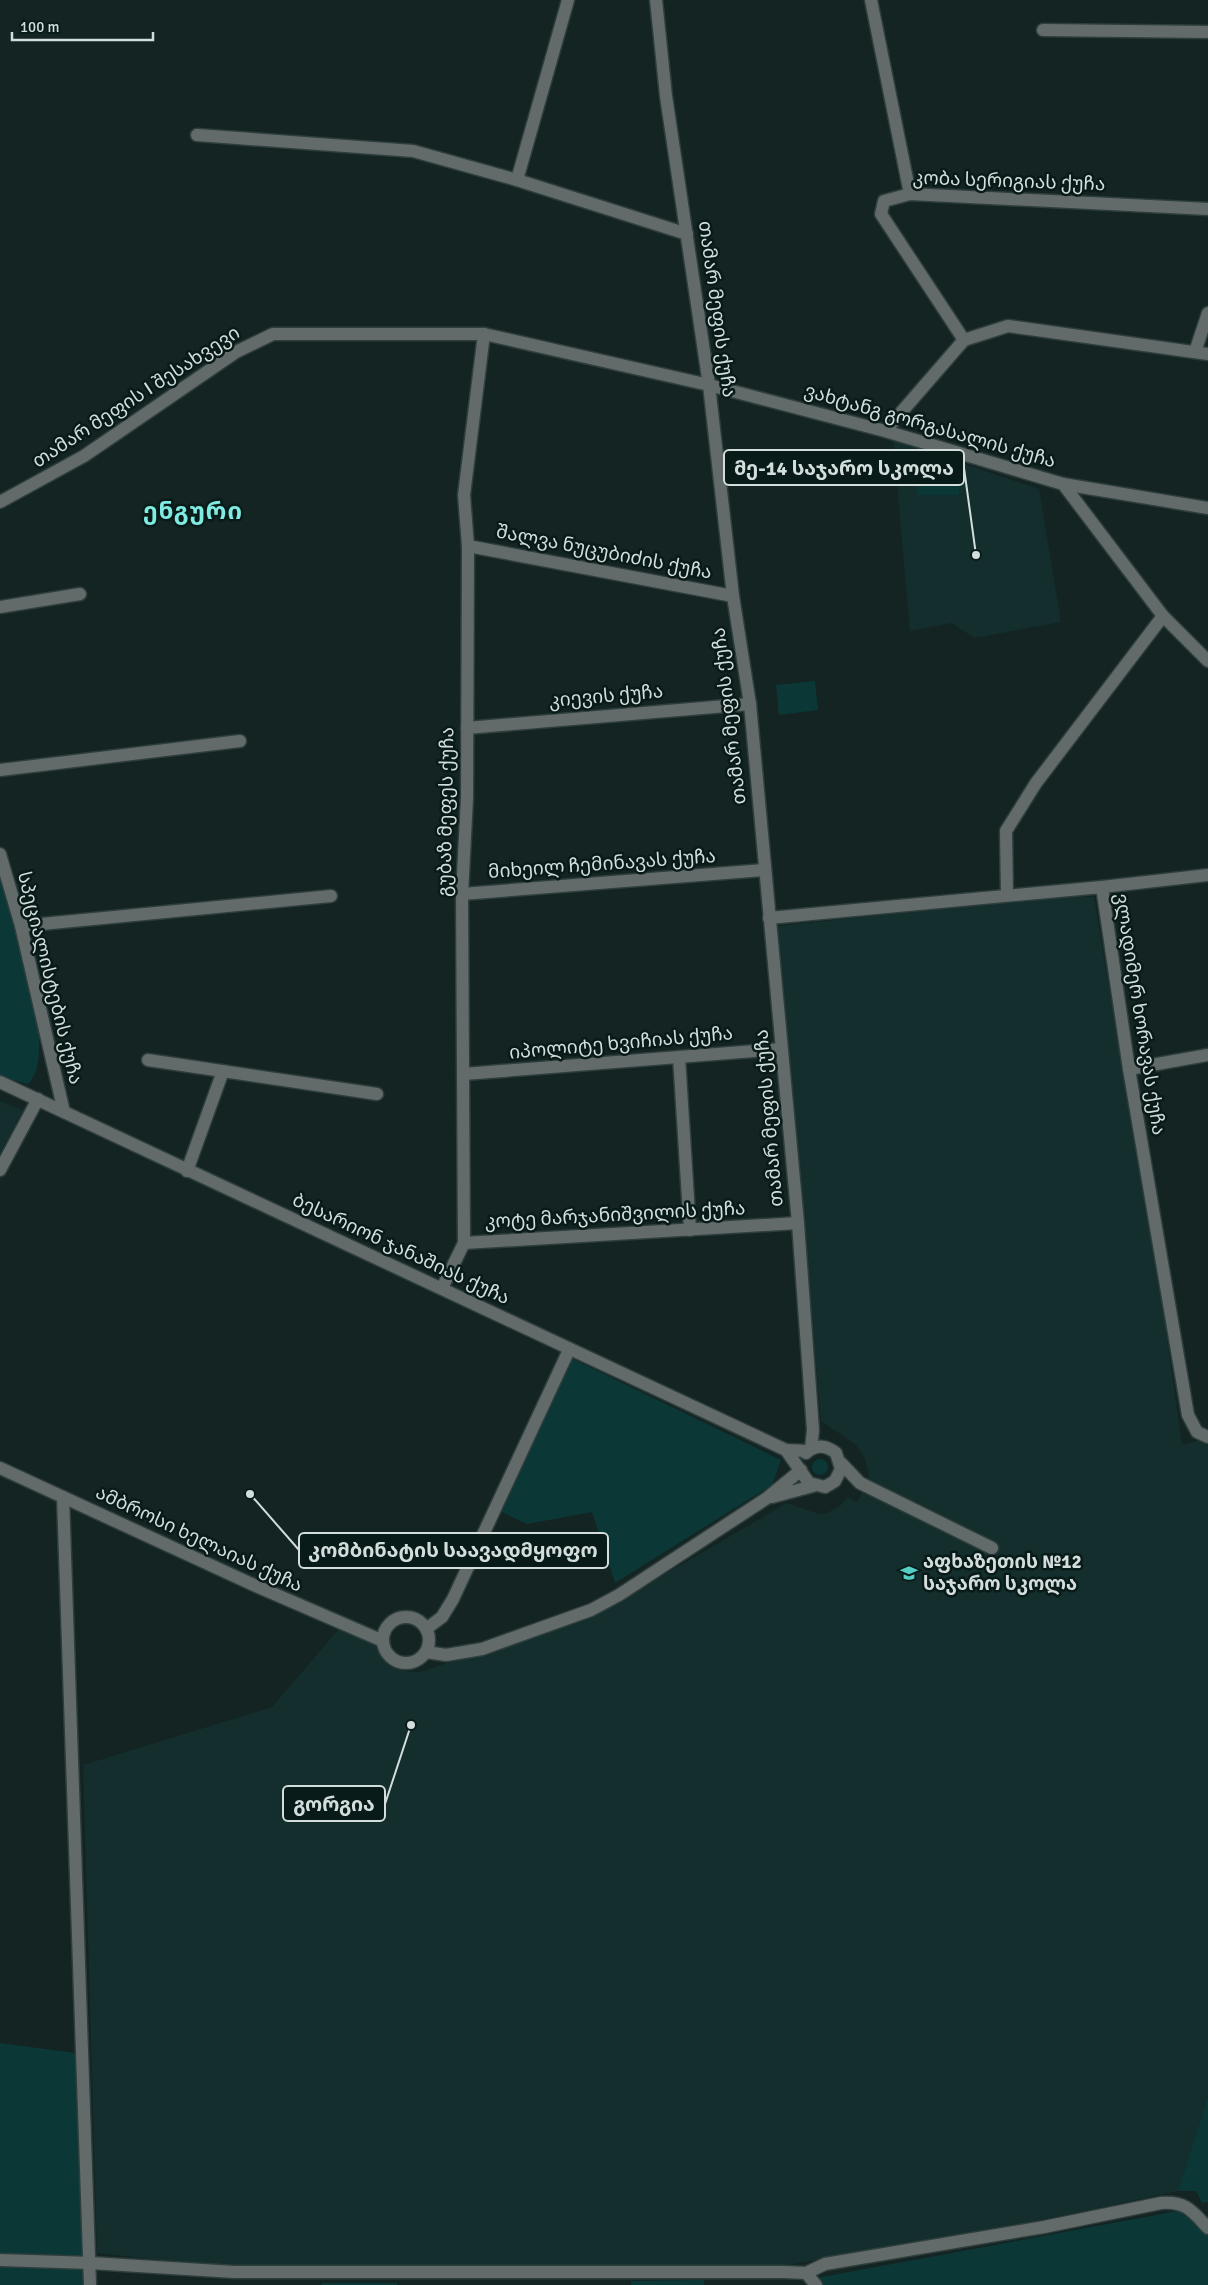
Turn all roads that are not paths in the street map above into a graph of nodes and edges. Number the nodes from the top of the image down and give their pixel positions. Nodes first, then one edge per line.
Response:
1 (568, 0) edge
2 (656, 0) edge
3 (871, 0) edge
4 (1043, 30) dead end
5 (1208, 32) edge
6 (197, 135) dead end
7 (517, 180) junction
8 (910, 194) junction
9 (1208, 210) edge
10 (687, 234) junction
11 (1208, 312) edge
12 (484, 334) junction
13 (964, 340) junction
14 (1195, 352) junction
15 (1208, 354) edge
16 (709, 385) junction
17 (885, 431) junction
18 (1063, 484) junction
19 (0, 502) edge
20 (1208, 508) edge
21 (468, 546) junction
22 (80, 594) dead end
23 (733, 596) junction
24 (0, 607) edge
25 (1163, 616) junction
26 (1208, 661) edge
27 (750, 704) junction
28 (467, 728) junction
29 (240, 740) dead end
30 (0, 770) edge
31 (0, 854) edge
32 (764, 870) junction
33 (1208, 875) edge
34 (1102, 887) junction
35 (462, 894) junction
36 (1007, 894) junction
37 (331, 896) dead end
38 (769, 918) junction
39 (21, 926) junction
40 (781, 1048) junction
41 (1208, 1055) edge
42 (679, 1057) junction
43 (148, 1060) dead end
44 (1129, 1069) junction
45 (222, 1071) junction
46 (464, 1074) junction
47 (0, 1082) edge
48 (376, 1094) dead end
49 (38, 1100) junction
50 (64, 1112) junction
51 (0, 1170) edge
52 (187, 1171) junction
53 (798, 1223) junction
54 (690, 1230) junction
55 (464, 1243) junction
56 (442, 1288) junction
57 (569, 1350) junction
58 (813, 1430) junction
59 (1208, 1437) edge
60 (786, 1450) junction
61 (809, 1450) junction
62 (832, 1450) junction
63 (841, 1463) junction
64 (0, 1468) edge
65 (801, 1469) junction
66 (860, 1483) junction
67 (830, 1485) junction
68 (813, 1486) junction
69 (63, 1497) junction
70 (767, 1498) junction
71 (992, 1548) dead end
72 (426, 1628) junction
73 (383, 1642) junction
74 (426, 1652) junction
75 (1208, 2228) edge
76 (0, 2260) edge
77 (91, 2263) junction
78 (806, 2273) junction
79 (90, 2285) edge
80 (816, 2285) edge

1 - 7 street
2 - 10 street, თამარ მეფის ქუჩა
3 - 8 street
4 - 5 street
6 - 7 street
7 - 10 street
8 - 9 street, კობა სერიგიას ქუჩა
8 - 13 street, კობა სერიგიას ქუჩა
10 - 16 street, თამარ მეფის ქუჩა
11 - 14 street
12 - 16 street, თამარ მეფის I შესახვევი
12 - 19 street, თამარ მეფის I შესახვევი
12 - 21 street, გუბაზ მეფეს ქუჩა
13 - 14 street
13 - 17 street
14 - 15 street
16 - 17 street, ვახტანგ გორგასალის ქუჩა
16 - 23 street, თამარ მეფის ქუჩა
17 - 18 street, ვახტანგ გორგასალის ქუჩა
18 - 20 street
18 - 25 street, ვახტანგ გორგასალის ქუჩა
21 - 23 street, შალვა ნუცუბიძის ქუჩა
21 - 28 street, გუბაზ მეფეს ქუჩა
22 - 24 street
23 - 27 street, თამარ მეფის ქუჩა
25 - 26 street, ვახტანგ გორგასალის ქუჩა
25 - 36 street
27 - 28 street, კიევის ქუჩა
27 - 32 street, თამარ მეფის ქუჩა
28 - 35 street, გუბაზ მეფეს ქუჩა
29 - 30 street
31 - 39 street, სპეციალისტების ქუჩა
32 - 35 street, მიხეილ ჩემინავას ქუჩა
32 - 38 street, თამარ მეფის ქუჩა
33 - 34 street
34 - 36 street, ვლადიმერ ხორავას ქუჩა
34 - 44 street, ვლადიმერ ხორავას ქუჩა
35 - 46 street, გუბაზ მეფეს ქუჩა
36 - 38 street, ვლადიმერ ხორავას ქუჩა
37 - 39 street
38 - 40 street, თამარ მეფის ქუჩა
39 - 50 street, სპეციალისტების ქუჩა
40 - 42 street, იპოლიტე ხვიჩიას ქუჩა
40 - 53 street, თამარ მეფის ქუჩა
41 - 44 street
42 - 46 street, იპოლიტე ხვიჩიას ქუჩა
42 - 54 street
43 - 45 street
44 - 59 street, ვლადიმერ ხორავას ქუჩა
45 - 48 street
45 - 52 street
46 - 55 street, გუბაზ მეფეს ქუჩა
47 - 49 street, ბესარიონ ჯანაშიას ქუჩა
49 - 50 street, ბესარიონ ჯანაშიას ქუჩა
49 - 51 street
50 - 52 street, ბესარიონ ჯანაშიას ქუჩა
52 - 56 street, ბესარიონ ჯანაშიას ქუჩა
53 - 54 street, კოტე მარჯანიშვილის ქუჩა
53 - 58 street, თამარ მეფის ქუჩა
54 - 55 street, კოტე მარჯანიშვილის ქუჩა
55 - 56 street, გუბაზ მეფეს ქუჩა
56 - 57 street, ბესარიონ ჯანაშიას ქუჩა
57 - 60 street, ბესარიონ ჯანაშიას ქუჩა
57 - 72 street
58 - 61 street, თამარ მეფის ქუჩა
58 - 62 street
60 - 61 street
60 - 65 street
61 - 62 street
61 - 65 street
62 - 63 street
63 - 66 street
63 - 67 street
64 - 69 street, ამბროსი ხელაიას ქუჩა
65 - 68 street
65 - 70 street
66 - 67 street
66 - 71 street
67 - 68 street
68 - 70 street
69 - 73 street, ამბროსი ხელაიას ქუჩა
69 - 77 street
70 - 74 street
72 - 73 street
72 - 74 street
73 - 74 street
75 - 78 street
76 - 77 street
77 - 78 street
77 - 79 street
78 - 80 street

